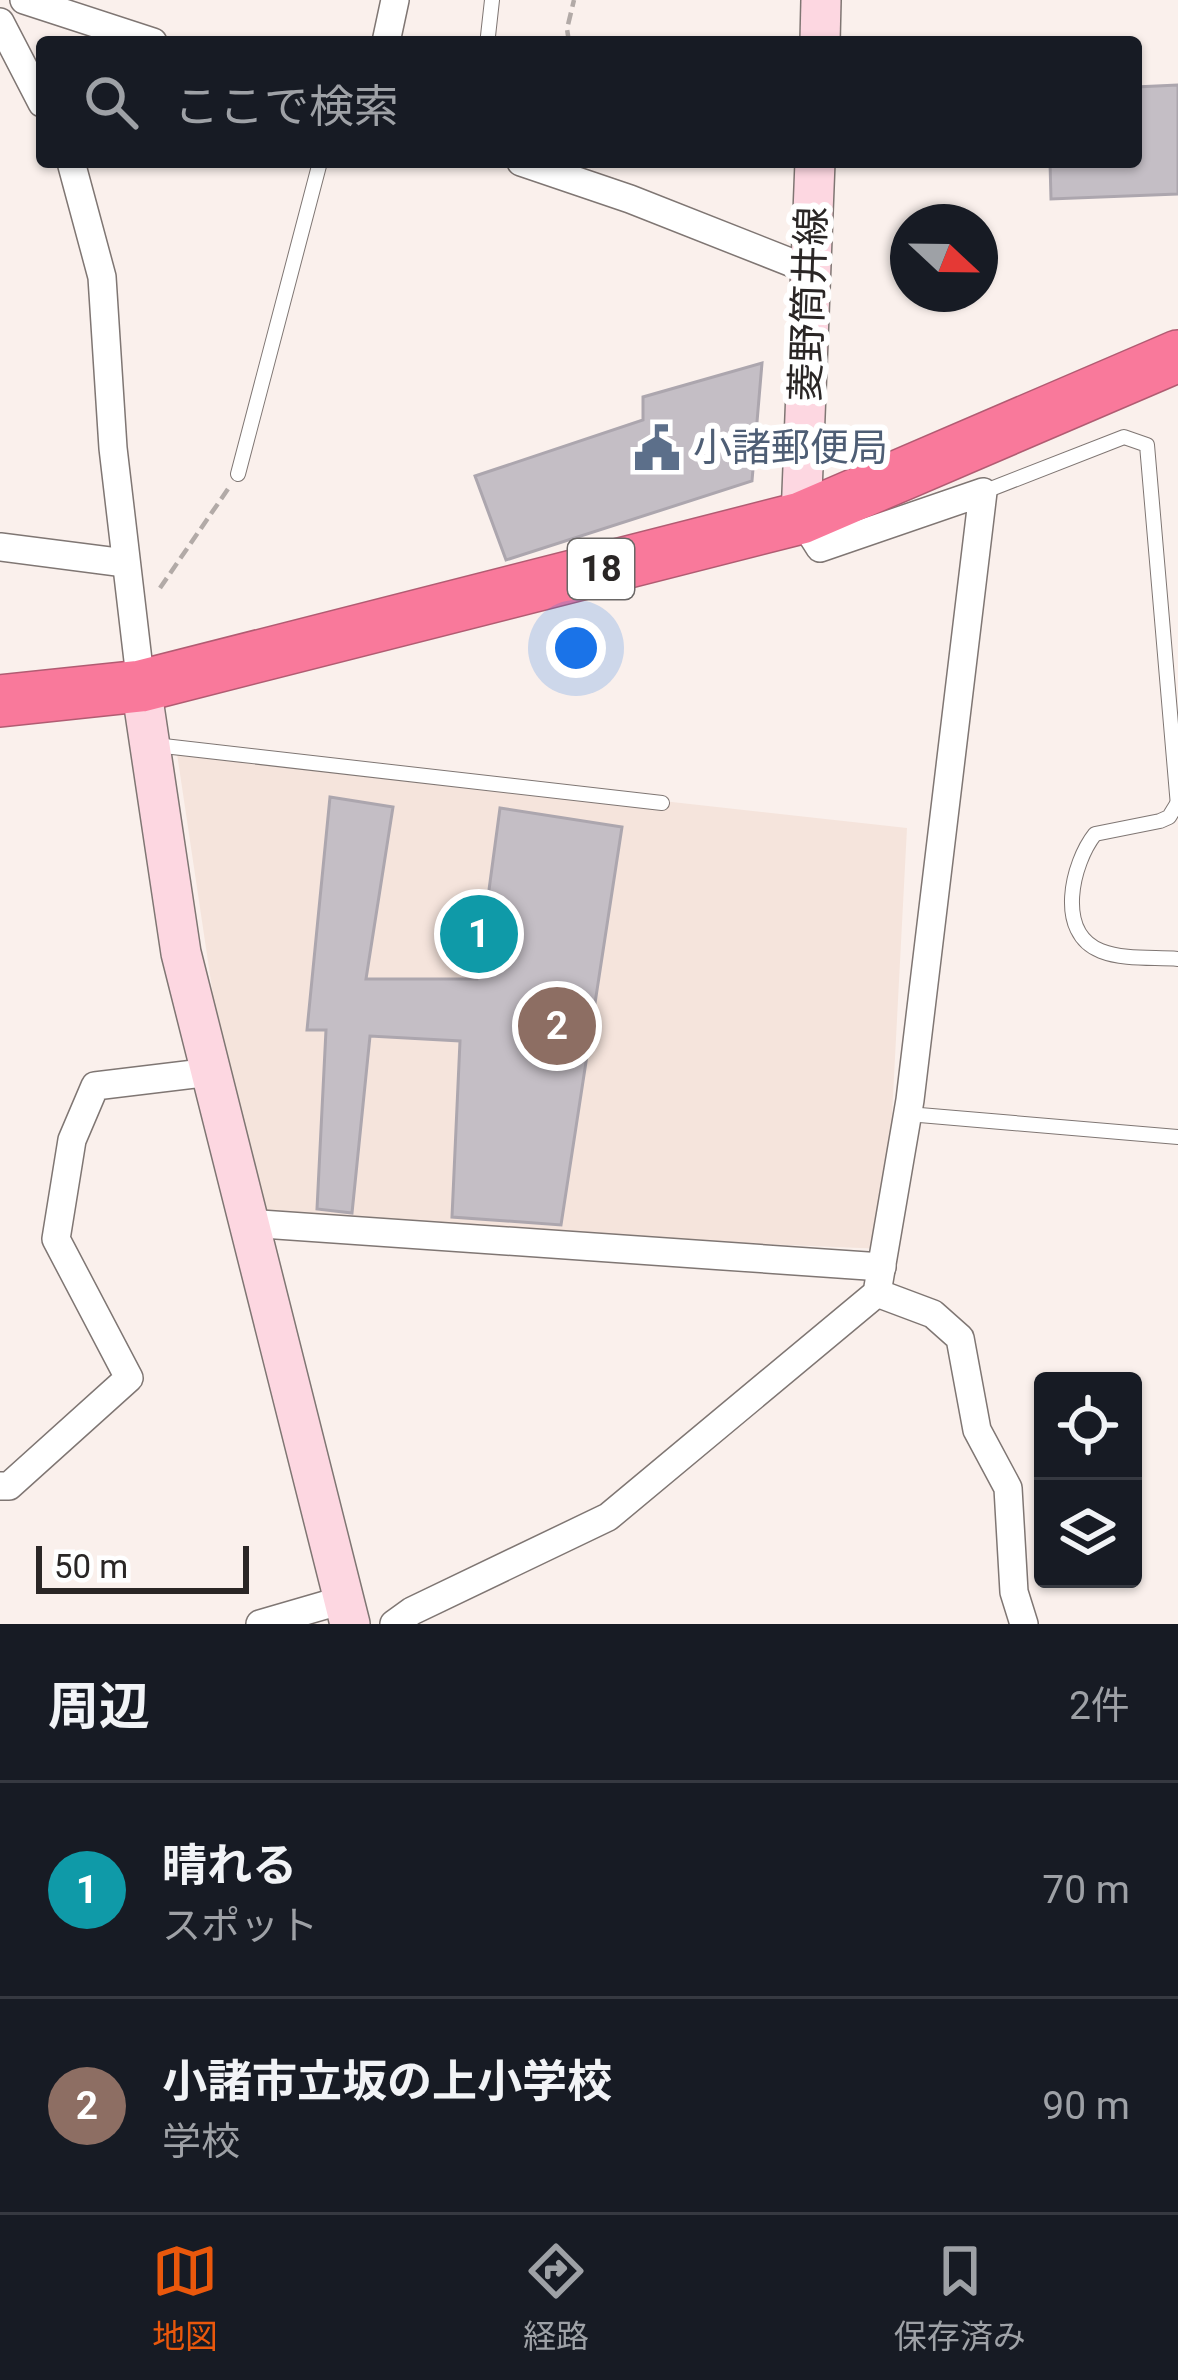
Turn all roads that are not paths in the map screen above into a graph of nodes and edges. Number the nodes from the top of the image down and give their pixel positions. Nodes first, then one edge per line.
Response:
1 (24, 0) edge
2 (394, 0) edge
3 (492, 0) edge
4 (821, 0) edge
5 (0, 22) edge
6 (135, 36) edge
7 (387, 36) edge
8 (488, 36) dead end
9 (820, 36) edge
10 (36, 91) edge
11 (73, 168) edge
12 (318, 168) edge
13 (539, 168) edge
14 (815, 168) edge
15 (810, 270) junction
16 (1178, 356) edge
17 (238, 474) road end
18 (983, 492) junction
19 (801, 518) junction
20 (0, 548) edge
21 (125, 563) junction
22 (141, 686) junction
23 (0, 701) edge
24 (148, 744) junction
25 (662, 803) dead end
26 (1178, 805) edge
27 (1178, 959) edge
28 (211, 1072) junction
29 (908, 1114) junction
30 (1178, 1137) edge
31 (248, 1223) junction
32 (879, 1280) junction
33 (0, 1486) edge
34 (348, 1611) edge
35 (260, 1624) edge
36 (394, 1624) edge
37 (1024, 1624) edge

1 - 6 street
2 - 7 street
3 - 8 lane
4 - 9 street
5 - 10 street
11 - 21 street
12 - 17 lane
13 - 15 street
14 - 15 street, 菱野筒井線
15 - 19 street, 菱野筒井線
16 - 19 highway, 18
18 - 19 street
18 - 26 lane
18 - 29 street
19 - 22 highway, 18
20 - 21 street
21 - 22 street
22 - 23 highway, 18
22 - 24 street
24 - 25 lane
24 - 28 street
26 - 27 lane
28 - 31 street
28 - 33 street
29 - 30 lane
29 - 32 street
31 - 32 street
31 - 34 street
32 - 36 street
32 - 37 street
34 - 35 street

